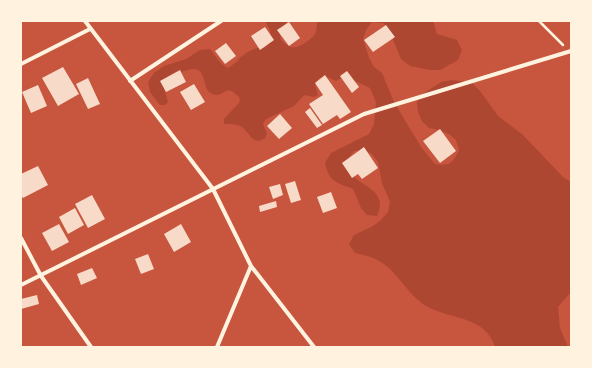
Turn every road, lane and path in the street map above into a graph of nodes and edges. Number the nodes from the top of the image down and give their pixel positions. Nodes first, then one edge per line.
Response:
1 (84, 21) edge
2 (221, 21) edge
3 (539, 21) edge
4 (90, 29) junction
5 (571, 51) edge
6 (21, 64) edge
7 (130, 81) junction
8 (213, 189) junction
9 (21, 238) edge
10 (251, 266) junction
11 (41, 276) junction
12 (21, 285) edge
13 (91, 347) edge
14 (217, 347) edge
15 (314, 347) edge

1 - 4 street
2 - 7 street
3 - 5 path
4 - 6 street
4 - 7 street
5 - 8 street
7 - 8 street
8 - 10 street
8 - 11 street
9 - 11 street
10 - 14 street
10 - 15 street
11 - 12 street
11 - 13 street

